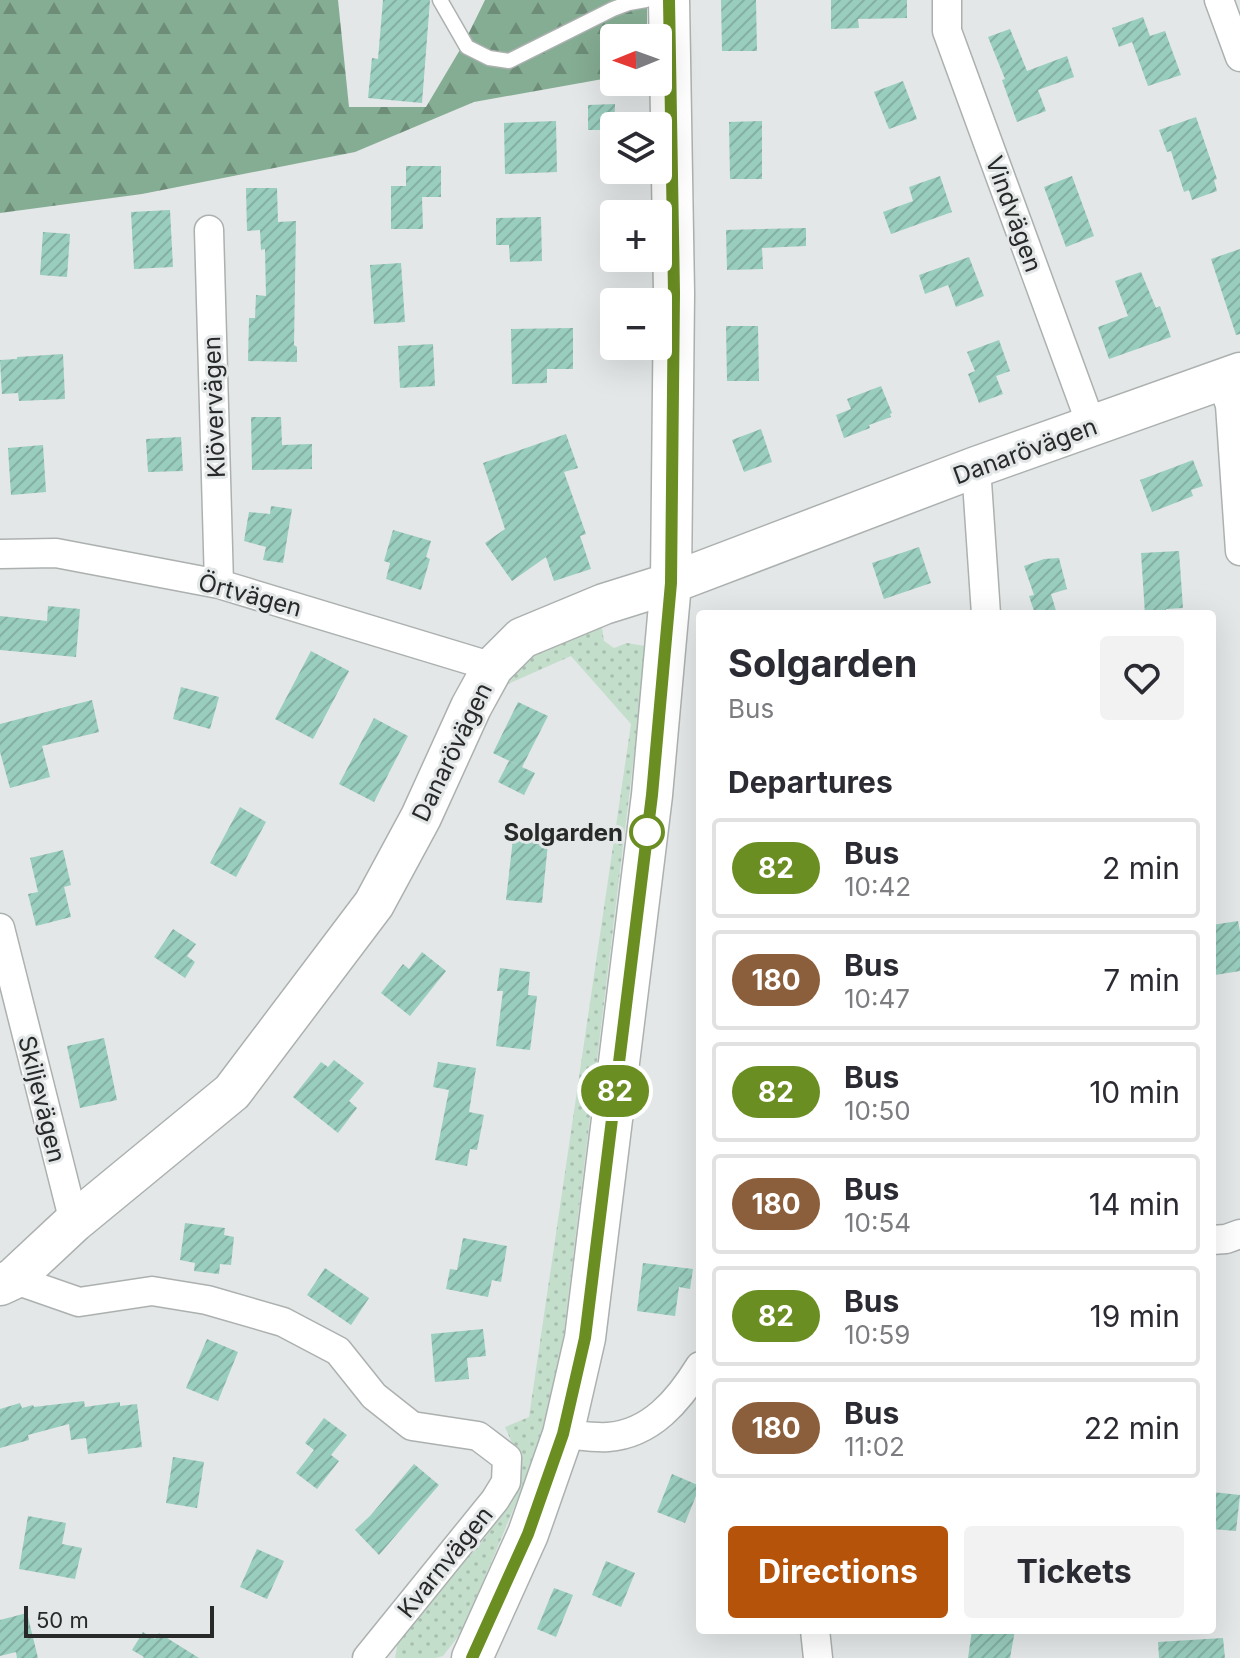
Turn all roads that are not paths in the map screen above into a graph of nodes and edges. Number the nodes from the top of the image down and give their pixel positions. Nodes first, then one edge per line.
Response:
1 (440, 0) edge
2 (646, 0) edge
3 (669, 0) edge
4 (947, 0) edge
5 (1219, 0) edge
6 (1240, 57) edge
7 (209, 230) dead end
8 (1231, 377) edge
9 (1092, 427) junction
10 (976, 467) junction
11 (1240, 551) edge
12 (0, 554) edge
13 (671, 583) junction
14 (219, 584) junction
15 (986, 610) edge
16 (493, 667) junction
17 (0, 928) edge
18 (74, 1222) junction
19 (1240, 1234) edge
20 (1216, 1240) edge
21 (6, 1282) edge
22 (696, 1372) edge
23 (563, 1434) junction
24 (815, 1634) edge
25 (367, 1658) edge
26 (472, 1658) edge
27 (818, 1658) edge

1 - 2 lane
3 - 13 street
4 - 9 street, Vindvägen
5 - 6 street
7 - 14 street, Klövervägen
8 - 9 street, Danarövägen
8 - 11 street
9 - 10 street, Danarövägen
10 - 13 street, Danarövägen
10 - 15 street
12 - 14 street, Örtvägen
13 - 16 street, Danarövägen
13 - 23 street
14 - 16 street, Örtvägen
16 - 18 street, Danarövägen
17 - 18 street, Skiljevägen
18 - 21 street, Danarövägen
19 - 20 street
21 - 25 street, Kvarnvägen
22 - 23 street
23 - 26 street
24 - 27 street

